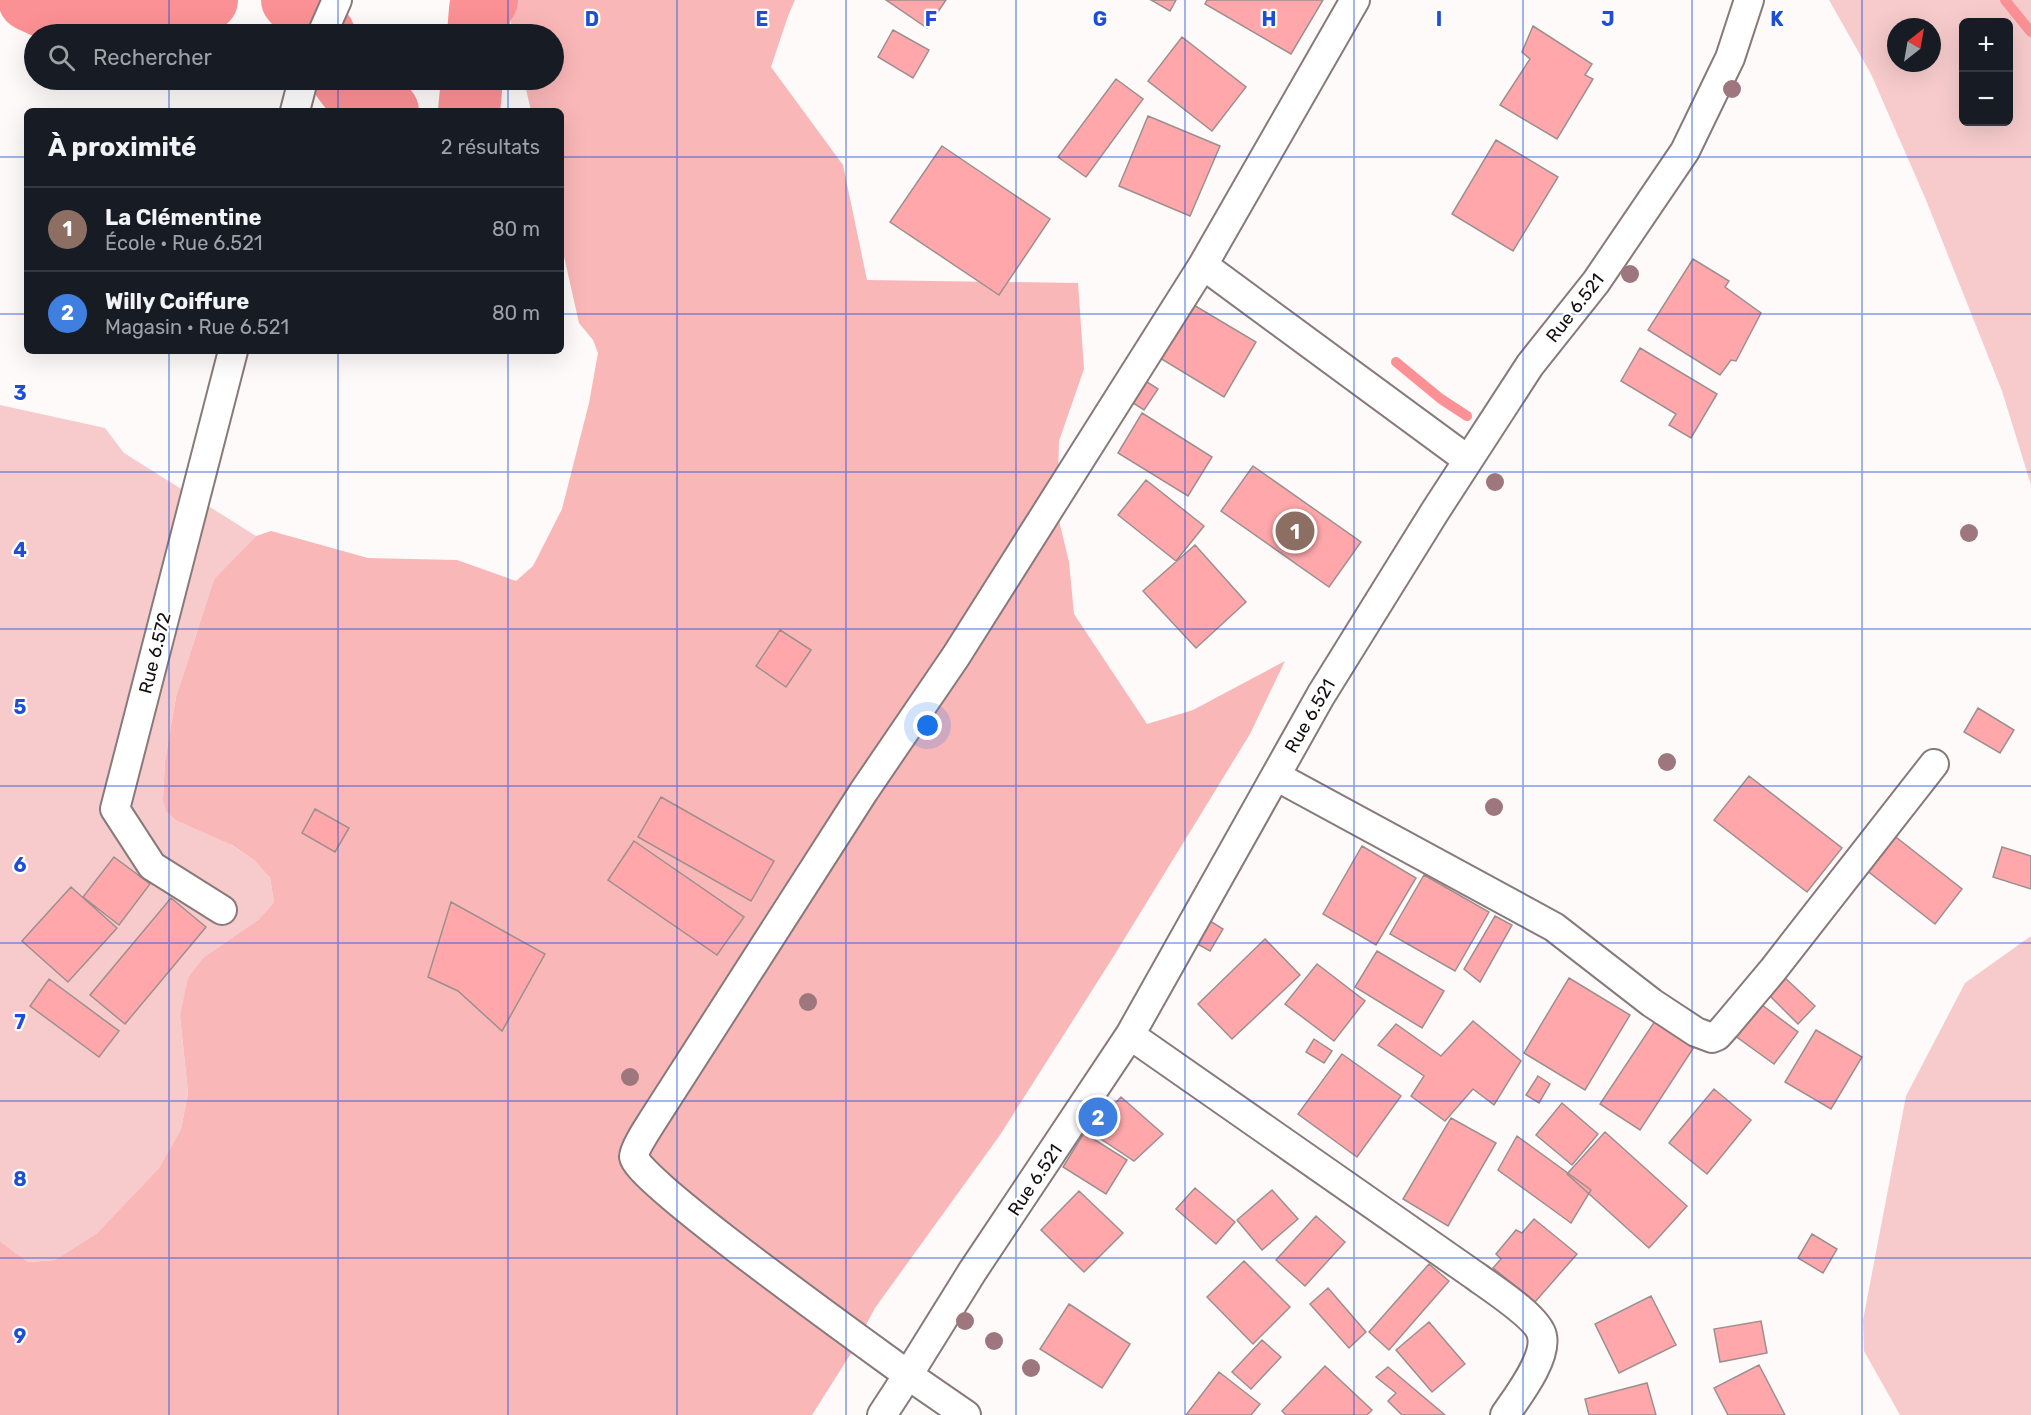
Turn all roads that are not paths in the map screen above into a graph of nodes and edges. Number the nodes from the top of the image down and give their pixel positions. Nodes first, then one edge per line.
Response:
1 (337, 0) edge
2 (1355, 0) edge
3 (1749, 0) edge
4 (326, 24) edge
5 (300, 90) edge
6 (296, 108) edge
7 (1203, 266) junction
8 (232, 354) edge
9 (1468, 460) junction
10 (1934, 764) dead end
11 (1276, 776) junction
12 (222, 910) dead end
13 (1130, 1035) junction
14 (908, 1375) junction
15 (882, 1415) edge
16 (966, 1415) edge
17 (1506, 1415) edge

1 - 4 street
2 - 7 street
3 - 9 street, Rue 6.521
5 - 6 street
7 - 9 street
7 - 14 street
8 - 12 street, Rue 6.572
9 - 11 street, Rue 6.521
10 - 11 street
11 - 13 street, Rue 6.521
13 - 14 street, Rue 6.521
13 - 17 street
14 - 15 street, Rue 6.521
14 - 16 street

